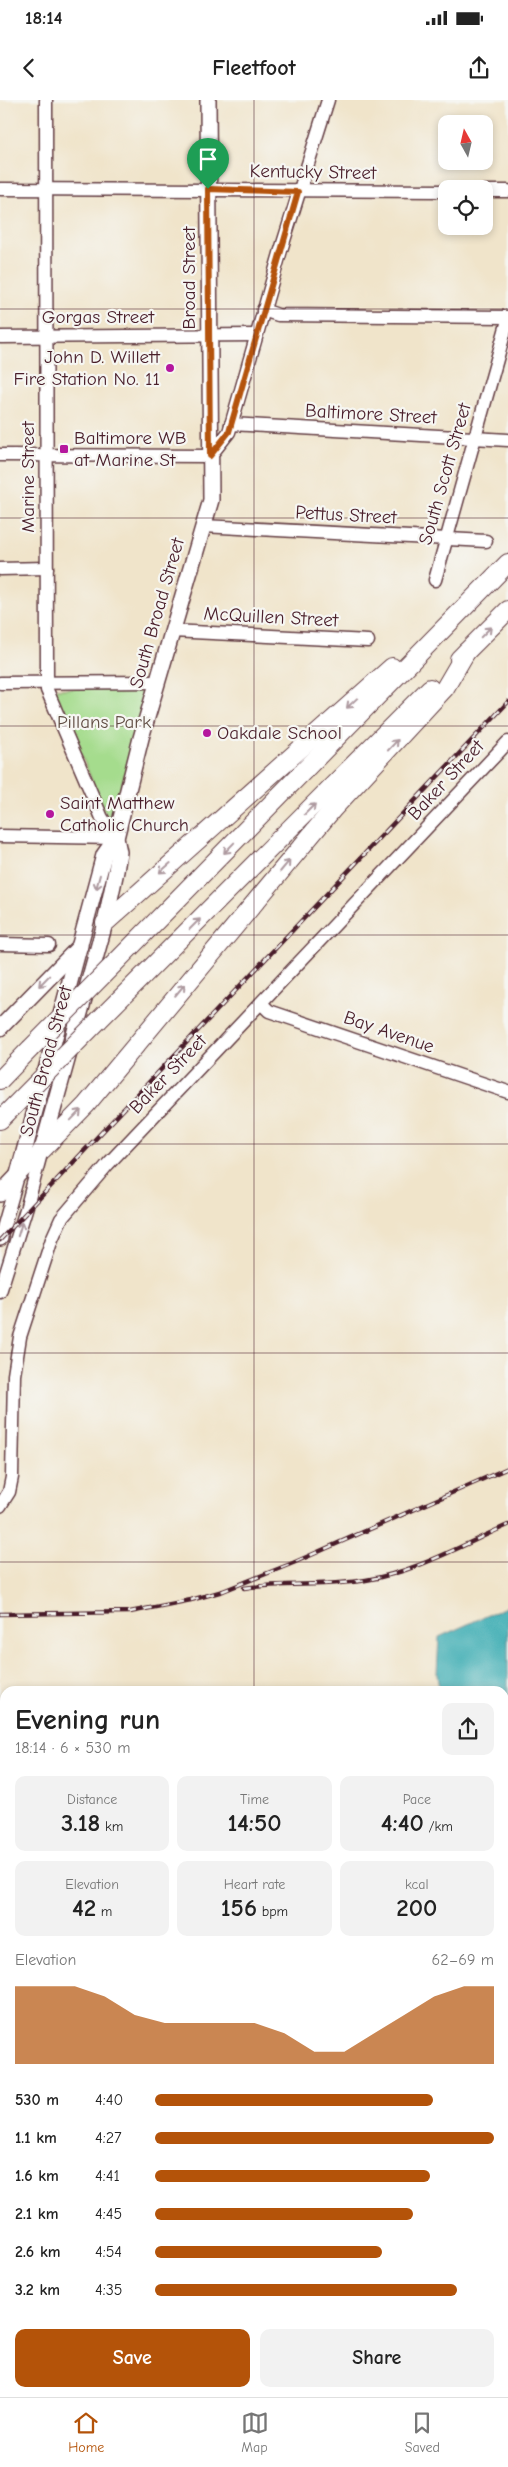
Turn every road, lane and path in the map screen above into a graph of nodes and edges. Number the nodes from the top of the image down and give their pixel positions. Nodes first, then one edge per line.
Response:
1 (46, 100) edge
2 (208, 100) edge
3 (328, 100) edge
4 (0, 189) edge
5 (208, 189) junction
6 (46, 190) junction
7 (438, 191) edge
8 (493, 191) edge
9 (508, 191) edge
10 (298, 192) junction
11 (263, 310) junction
12 (508, 319) edge
13 (256, 335) junction
14 (46, 336) junction
15 (209, 336) junction
16 (0, 337) edge
17 (231, 424) junction
18 (474, 438) junction
19 (508, 440) edge
20 (0, 455) edge
21 (47, 455) junction
22 (210, 456) junction
23 (203, 526) junction
24 (446, 540) junction
25 (486, 541) dead end
26 (508, 563) edge
27 (47, 568) junction
28 (0, 569) edge
29 (435, 580) dead end
30 (508, 610) edge
31 (445, 629) junction
32 (172, 631) junction
33 (368, 641) dead end
34 (466, 652) junction
35 (157, 682) junction
36 (0, 683) edge
37 (47, 683) junction
38 (508, 742) edge
39 (0, 836) edge
40 (116, 838) junction
41 (104, 923) junction
42 (0, 944) edge
43 (49, 945) dead end
44 (81, 946) junction
45 (262, 1003) junction
46 (0, 1028) edge
47 (0, 1080) edge
48 (508, 1092) edge
49 (0, 1120) edge
50 (42, 1150) junction
51 (18, 1176) junction
52 (0, 1194) edge
53 (0, 1238) edge
54 (0, 1292) edge
55 (0, 1506) edge

1 - 6 street, Marine Street
2 - 5 main road, Broad Street
3 - 10 street
4 - 6 street, Kentucky Street
5 - 6 street, Kentucky Street
5 - 10 street, Kentucky Street
5 - 15 main road, Broad Street
6 - 14 street, Marine Street
7 - 10 street, Kentucky Street
8 - 9 street
10 - 11 street
11 - 12 street
11 - 13 street
12 - 18 street, South Scott Street
13 - 15 street, Gorgas Street
13 - 17 street
14 - 15 street, Gorgas Street
14 - 16 street, Gorgas Street
14 - 21 street, Marine Street
15 - 22 main road, Broad Street
17 - 18 street, Baltimore Street
17 - 22 street
18 - 19 street, Baltimore Street
18 - 24 street, South Scott Street
20 - 21 street
21 - 22 street
21 - 27 street, Marine Street
22 - 23 main road, South Broad Street
23 - 24 street, Pettus Street
23 - 32 main road, South Broad Street
24 - 25 street, Pettus Street
24 - 29 street, South Scott Street
26 - 31 highway
27 - 28 street
27 - 37 street, Marine Street
34 -> 30 highway
31 -> 41 highway
31 -> 47 highway, bridge
32 - 33 street, McQuillen Street
32 - 35 main road, South Broad Street
49 -> 34 highway, bridge
50 -> 34 highway
35 - 37 street
35 - 40 main road, South Broad Street
36 - 37 street
37 - 40 street, Marine Street
38 - 45 street, Baker Street
39 - 40 street
40 - 41 main road, South Broad Street
40 -> 44 main road, South Broad Street
41 - 44 main road
41 - 50 main road, South Broad Street
42 - 43 street
44 -> 46 main road
44 - 51 main road, South Broad Street
45 - 48 street, Bay Avenue
45 - 55 street, Baker Street
50 - 51 main road
54 -> 50 street, South Broad Street
51 - 52 main road
51 - 53 street, South Broad Street

